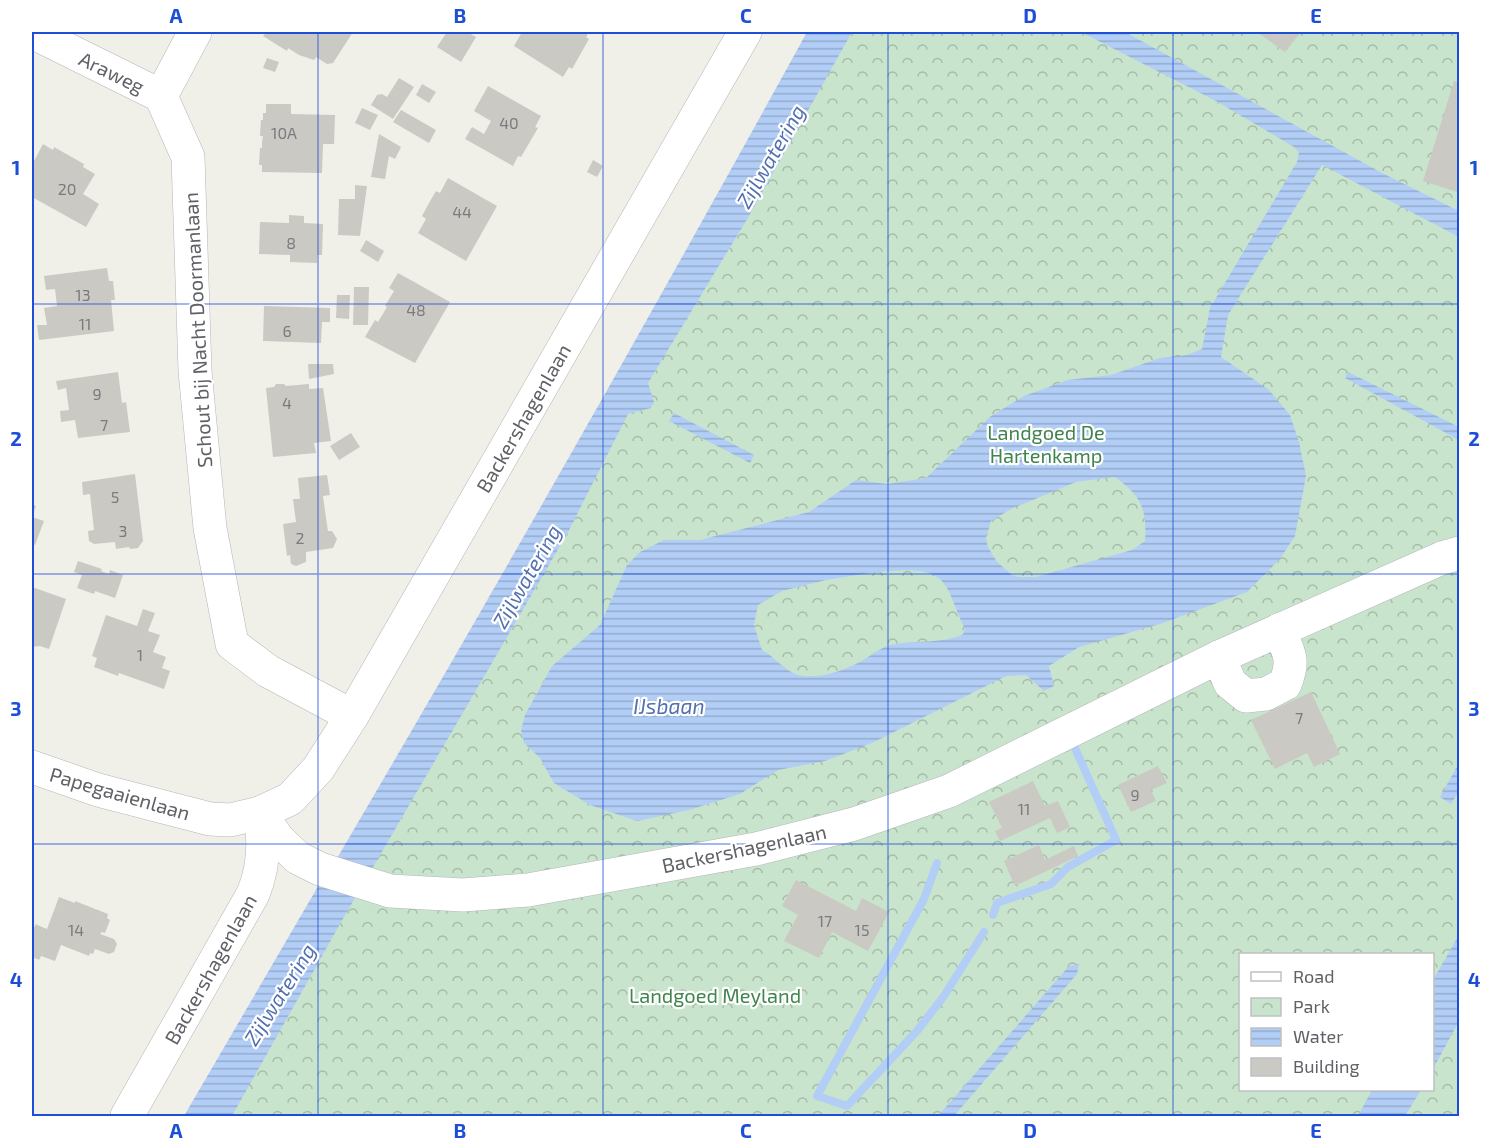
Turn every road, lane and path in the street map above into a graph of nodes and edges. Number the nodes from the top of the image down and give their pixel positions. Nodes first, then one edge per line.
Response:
1 (32, 32) edge
2 (195, 32) edge
3 (745, 32) edge
4 (161, 96) junction
5 (1460, 553) edge
6 (1278, 630) junction
7 (1219, 657) junction
8 (352, 716) junction
9 (32, 767) edge
10 (260, 813) junction
11 (210, 819) joint
12 (127, 1116) edge

1 - 4 street, Araweg
2 - 4 street
3 - 8 street, Backershagenlaan
4 - 8 street, Schout bij Nacht Doormanlaan
5 - 6 street, Backershagenlaan
6 - 7 street, Backershagenlaan
6 - 7 street
7 - 10 street, Backershagenlaan
8 - 10 street, Backershagenlaan
9 - 11 street, Papegaaienlaan
10 - 11 street, Backershagenlaan
10 - 12 street, Backershagenlaan

